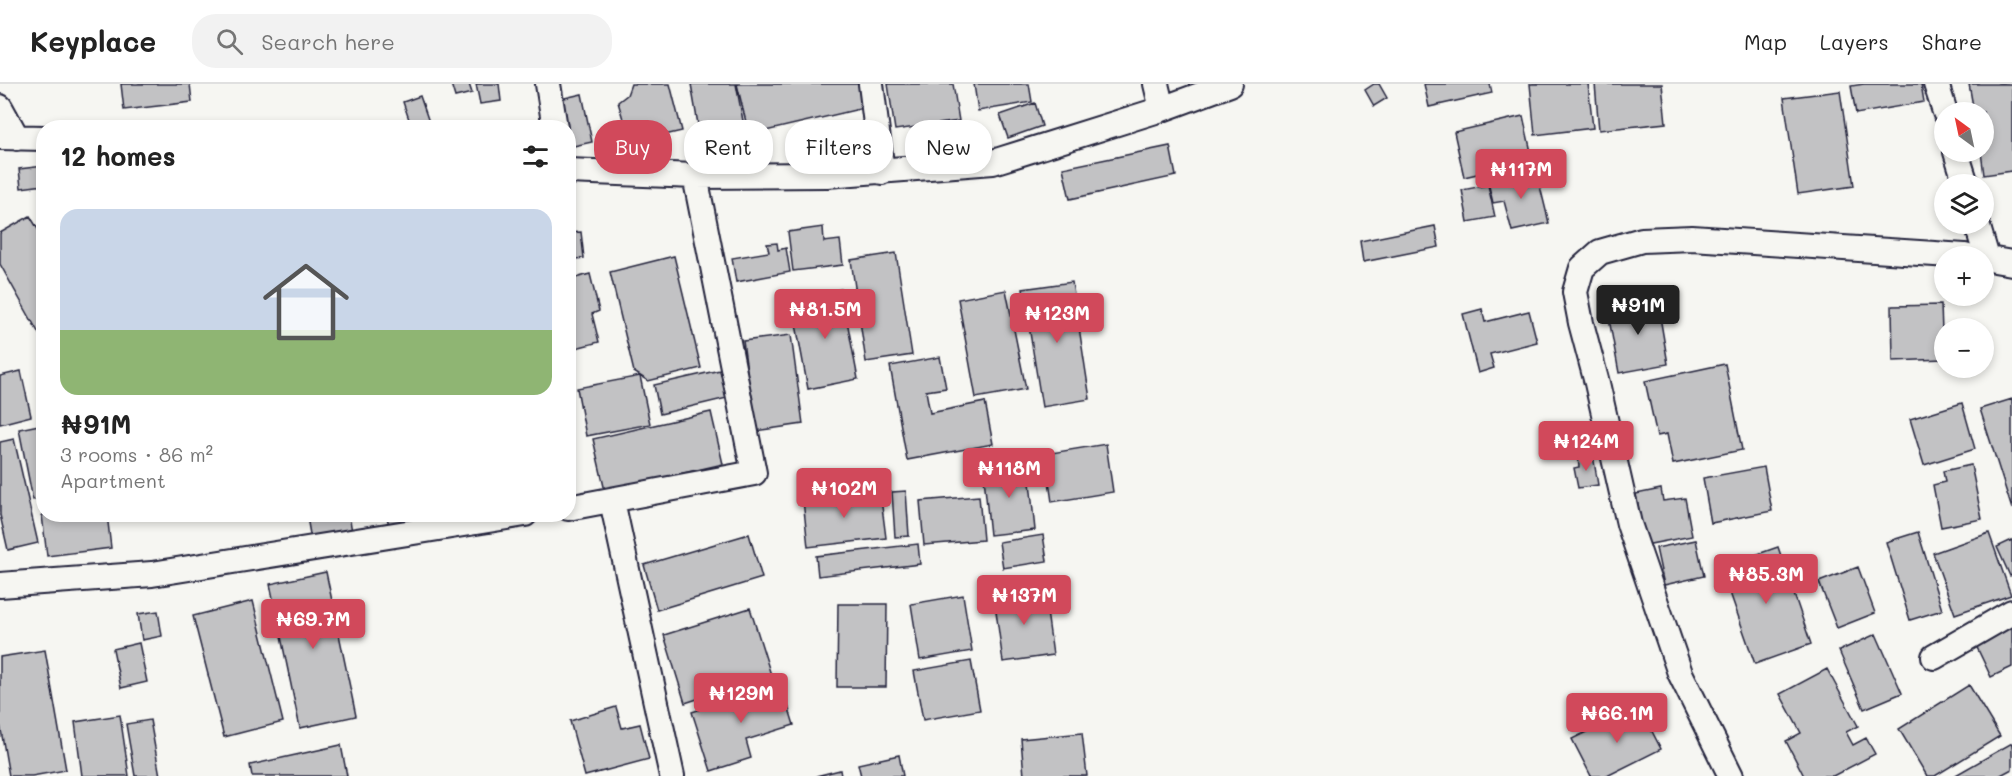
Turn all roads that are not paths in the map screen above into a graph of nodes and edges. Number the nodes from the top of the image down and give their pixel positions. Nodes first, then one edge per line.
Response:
1 (548, 84) edge
2 (871, 84) edge
3 (1156, 84) edge
4 (1230, 84) edge
5 (1936, 84) edge
6 (1942, 102) edge
7 (0, 107) edge
8 (1162, 109) junction
9 (554, 120) edge
10 (876, 120) edge
11 (9, 137) edge
12 (36, 138) edge
13 (576, 171) edge
14 (893, 171) edge
15 (788, 174) edge
16 (695, 176) junction
17 (1982, 234) edge
18 (1995, 262) edge
19 (612, 501) junction
20 (576, 506) edge
21 (475, 522) edge
22 (0, 585) edge
23 (2012, 612) edge
24 (1934, 657) dead end
25 (672, 776) edge
26 (1731, 776) edge

1 - 9 street
2 - 10 street
3 - 8 street
4 - 8 street
5 - 6 street
7 - 11 street
8 - 14 street
11 - 12 street
13 - 16 street
15 - 16 street
16 - 19 street
17 - 18 street
18 - 26 street
19 - 20 street
19 - 25 street
21 - 22 street
23 - 24 street

